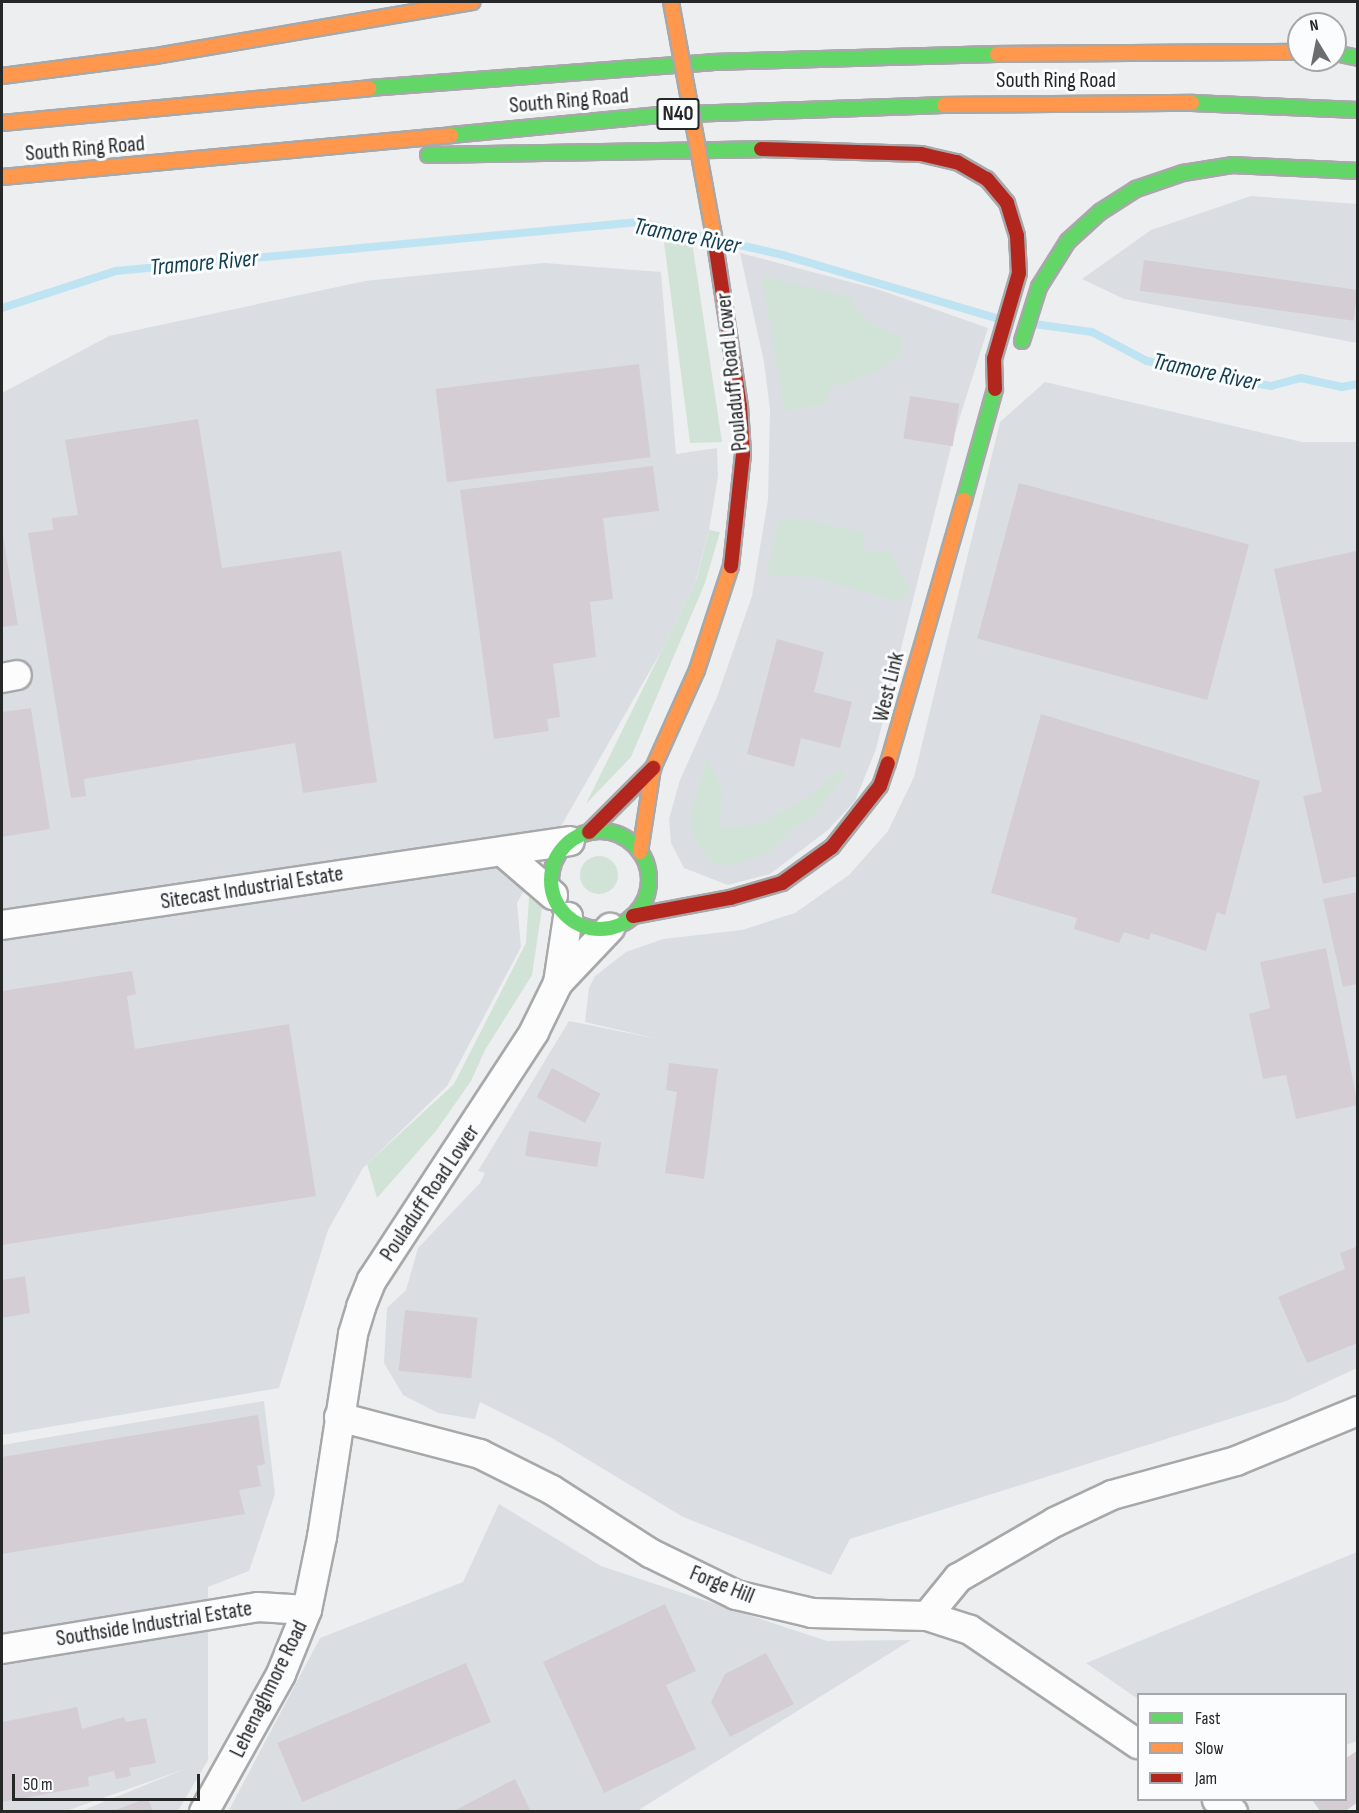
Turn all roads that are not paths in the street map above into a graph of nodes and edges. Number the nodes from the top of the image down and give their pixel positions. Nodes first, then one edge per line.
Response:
1 (472, 2) edge
2 (671, 2) edge
3 (1287, 52) edge
4 (2, 76) edge
5 (1157, 102) junction
6 (1358, 110) edge
7 (1358, 122) edge
8 (2, 123) edge
9 (211, 159) junction
10 (1358, 171) edge
11 (2, 177) edge
12 (1018, 353) dead end
13 (1008, 373) dead end
14 (995, 389) junction
15 (653, 768) junction
16 (580, 836) junction
17 (503, 852) junction
18 (640, 852) junction
19 (647, 866) junction
20 (667, 878) dead end
21 (687, 889) dead end
22 (707, 901) junction
23 (560, 906) junction
24 (621, 922) junction
25 (2, 925) edge
26 (558, 983) junction
27 (1358, 1411) edge
28 (339, 1417) junction
29 (307, 1610) junction
30 (927, 1616) junction
31 (2, 1649) edge
32 (1137, 1743) edge
33 (1217, 1801) edge
34 (204, 1812) edge
35 (1233, 1812) edge

1 - 4 main road
2 - 15 main road, Pouladuff Road Lower, bridge
3 - 8 main road, South Ring Road / N40
5 - 6 main road, South Ring Road / N40
5 - 7 main road
5 - 9 main road, South Ring Road / N40
9 - 11 main road, South Ring Road / N40
9 - 14 main road
10 - 12 main road
13 - 14 main road
14 - 22 main road, West Link
15 - 16 main road, Pouladuff Road Lower
15 - 18 main road, Pouladuff Road Lower
16 - 17 street, Sitecast Industrial Estate
16 - 18 main road, Pouladuff Road Lower
16 - 23 main road, Pouladuff Road Lower
17 - 23 street
17 - 25 street, Sitecast Industrial Estate
18 - 19 main road, Pouladuff Road Lower
19 - 20 main road
19 - 24 main road, Pouladuff Road Lower
21 - 22 main road
22 - 24 main road, West Link
23 - 24 main road
23 - 26 street, Pouladuff Road Lower
24 - 26 street, Pouladuff Road Lower
26 - 28 street, Pouladuff Road Lower
27 - 30 street
28 - 29 street, Lehenaghmore Road
28 - 30 street, Forge Hill
29 - 31 street, Southside Industrial Estate
29 - 34 street, Lehenaghmore Road
30 - 32 street, Forge Hill
33 - 35 street

